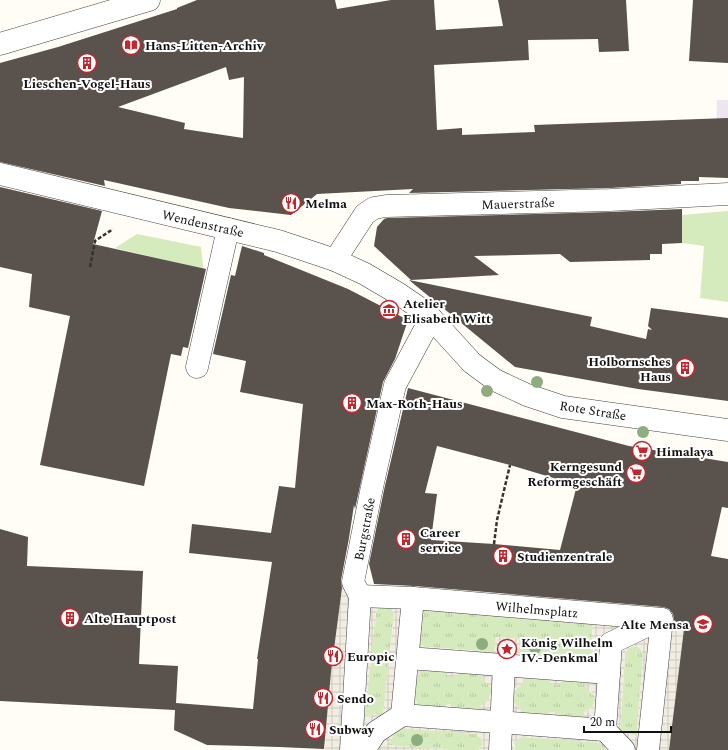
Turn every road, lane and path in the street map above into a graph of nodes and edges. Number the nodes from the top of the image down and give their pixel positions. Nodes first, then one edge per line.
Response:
1 (149, 0) edge
2 (0, 44) edge
3 (0, 174) edge
4 (728, 194) edge
5 (141, 208) junction
6 (228, 229) junction
7 (335, 260) junction
8 (90, 267) dead end
9 (399, 294) joint
10 (431, 318) junction
11 (197, 367) dead end
12 (728, 430) edge
13 (510, 465) dead end
14 (494, 544) dead end
15 (360, 596) junction
16 (413, 598) junction
17 (662, 619) junction
18 (408, 658) junction
19 (504, 665) junction
20 (609, 673) junction
21 (402, 715) junction
22 (501, 722) junction
23 (605, 730) junction
24 (352, 750) edge
25 (364, 750) edge
26 (500, 750) edge
27 (624, 750) edge
28 (648, 750) edge

1 - 2 street
3 - 5 street, Wendenstraße
4 - 7 street, Mauerstraße
5 - 6 street, Wendenstraße
5 - 8 path
6 - 7 street, Wendenstraße
6 - 11 street
7 - 9 street, Wendenstraße
9 - 10 street, Rote Straße
10 - 12 street, Rote Straße
10 - 15 street, Burgstraße
13 - 14 path
15 - 16 street, Wilhelmsplatz
15 - 24 street, Burgstraße
16 - 17 street, Wilhelmsplatz
16 - 18 street
17 - 20 street
17 - 28 street
18 - 19 street
18 - 21 street
19 - 20 street
19 - 22 street
20 - 23 street
21 - 22 street
21 - 25 street
22 - 23 street
22 - 26 street
23 - 27 street

